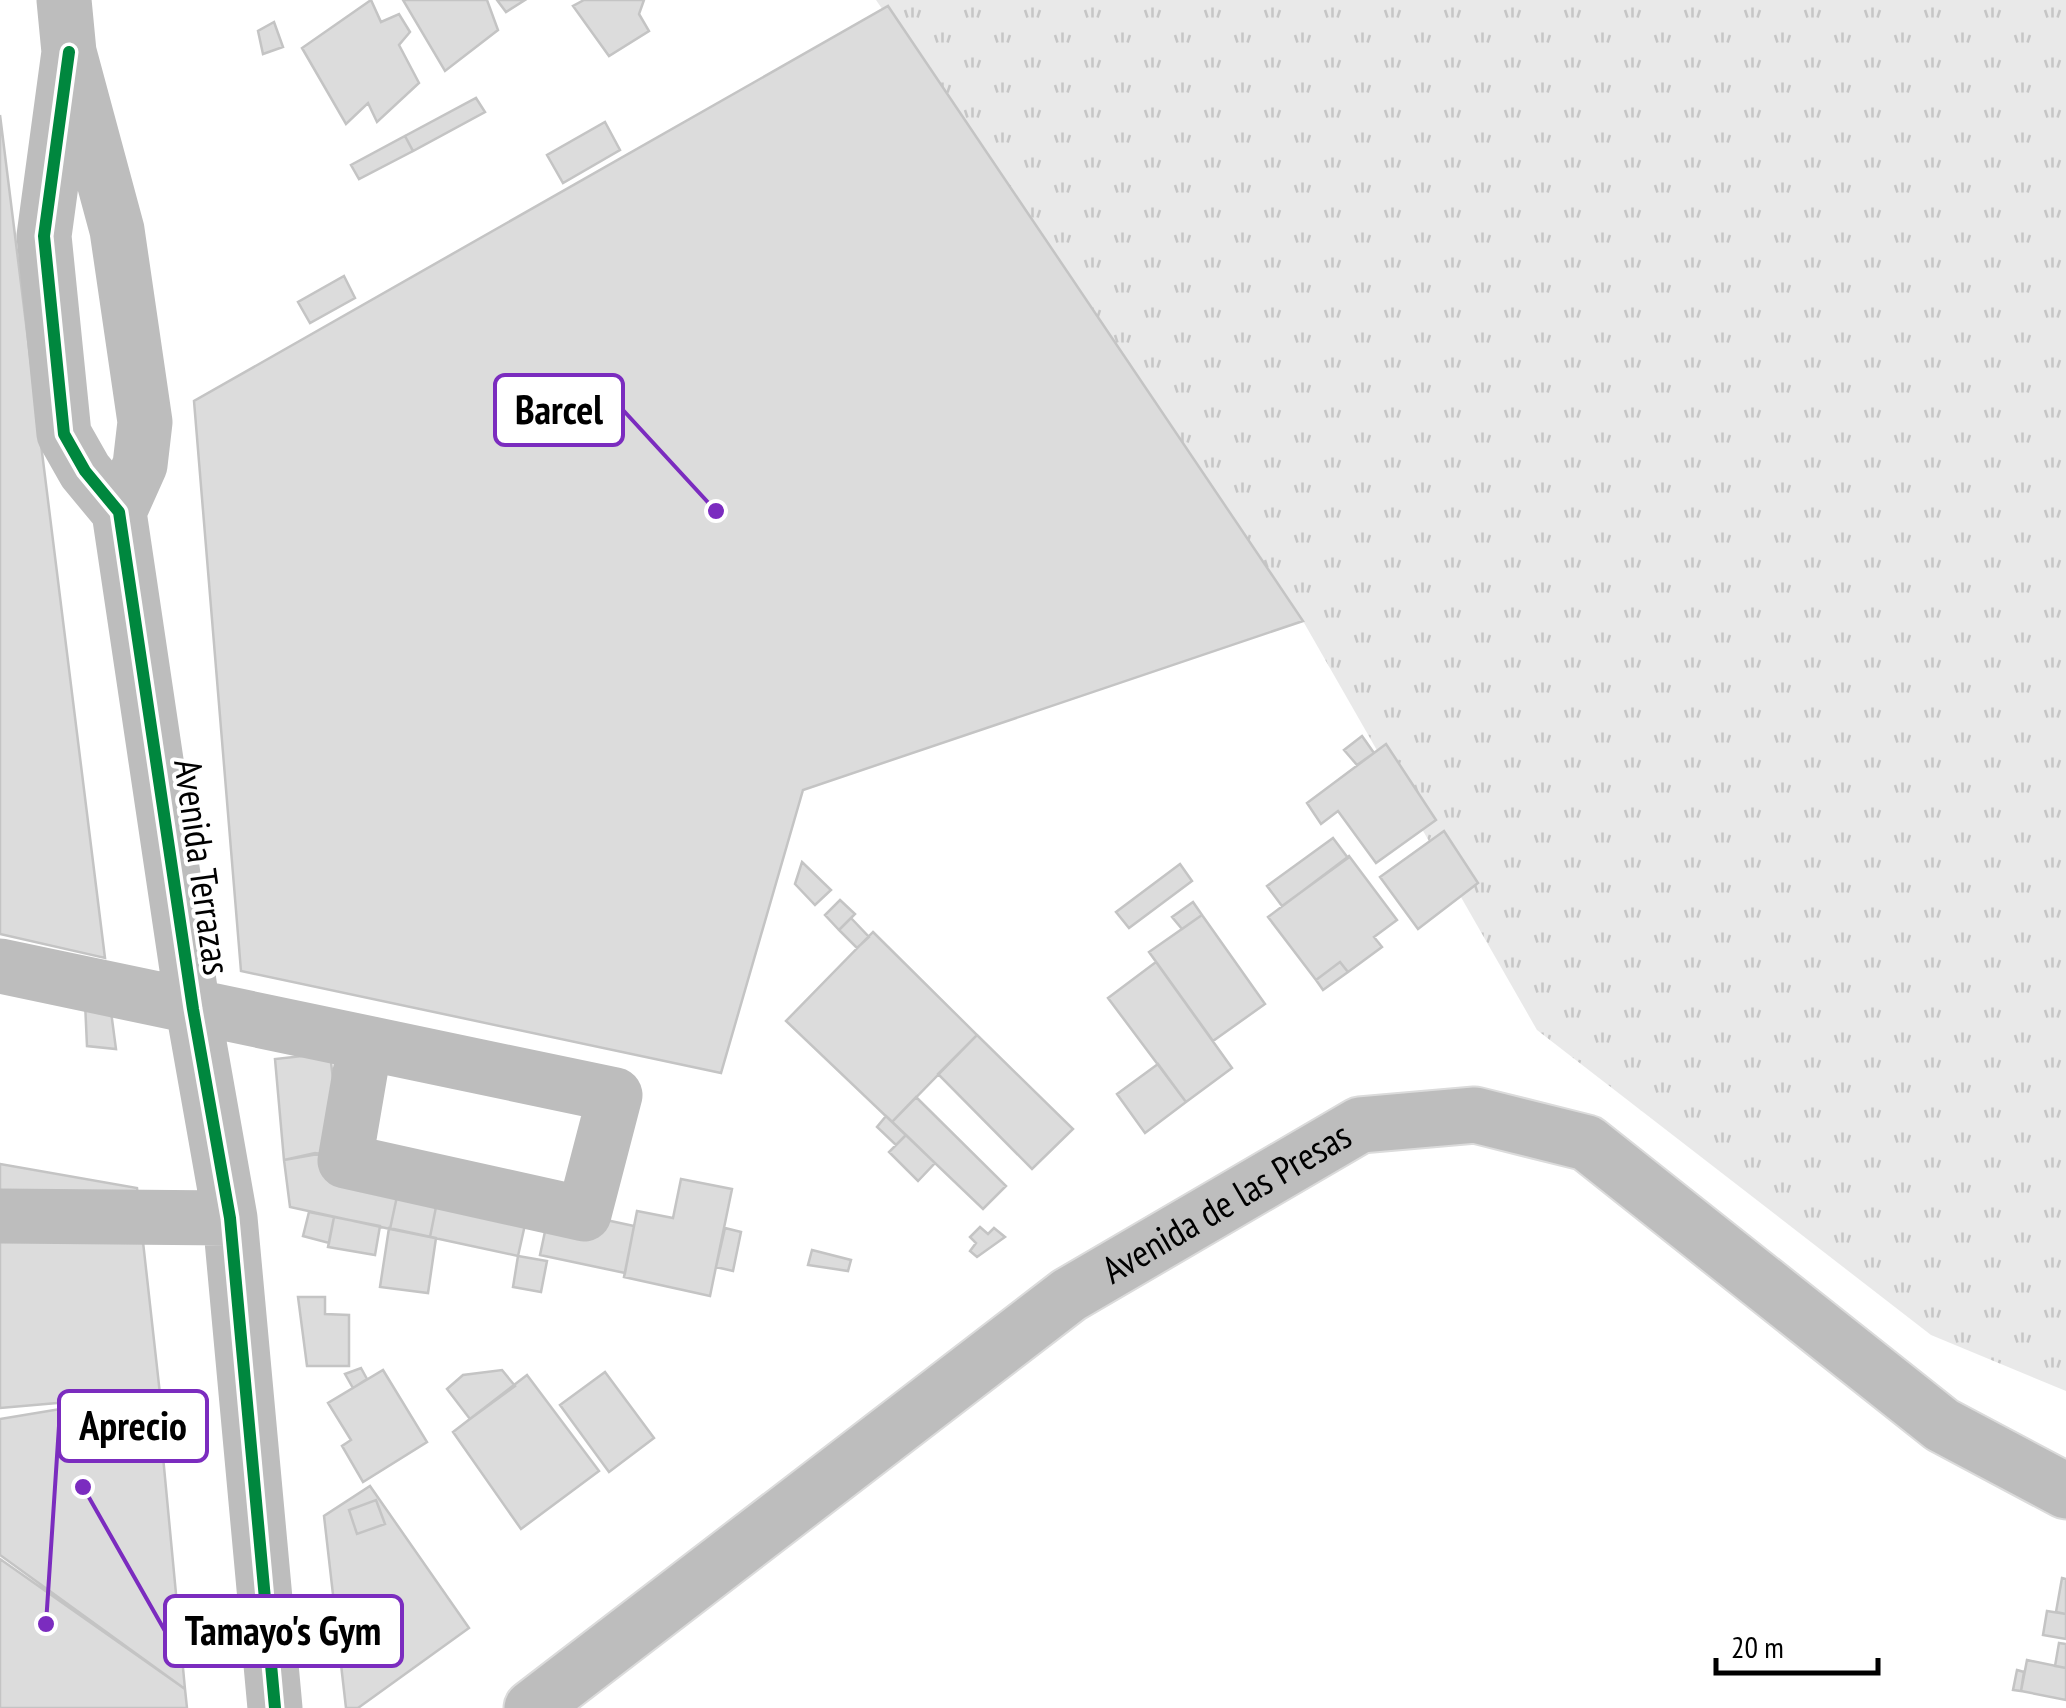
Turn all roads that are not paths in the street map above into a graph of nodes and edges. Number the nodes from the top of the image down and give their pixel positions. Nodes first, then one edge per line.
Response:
1 (66, 26) edge
2 (119, 512) junction
3 (0, 966) edge
4 (193, 1010) junction
5 (365, 1044) junction
6 (0, 1216) edge
7 (230, 1218) junction
8 (2066, 1490) edge
9 (275, 1708) edge
10 (532, 1708) edge

1 - 2 street
1 - 2 street
2 - 4 street, Avenida Terrazas
3 - 4 street
4 - 5 street
4 - 7 street, Avenida Terrazas
5 - 5 street
6 - 7 street
7 - 9 street, Avenida Terrazas
8 - 10 street, Avenida de las Presas

